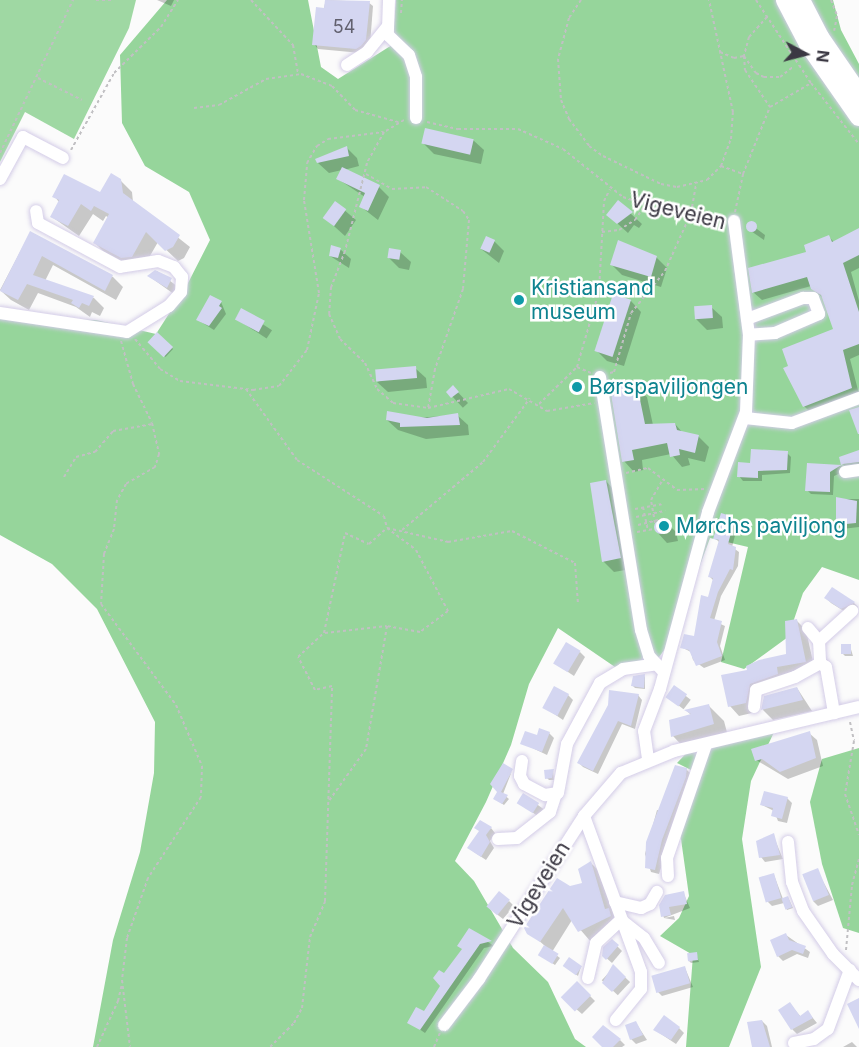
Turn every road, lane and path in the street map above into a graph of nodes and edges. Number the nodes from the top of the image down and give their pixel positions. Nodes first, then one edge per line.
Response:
1 (73, 0) edge
2 (96, 0) edge
3 (111, 0) edge
4 (178, 0) edge
5 (250, 0) edge
6 (389, 0) edge
7 (402, 0) edge
8 (581, 0) edge
9 (709, 0) edge
10 (756, 0) edge
11 (776, 0) edge
12 (785, 0) edge
13 (801, 0) edge
14 (831, 0) edge
15 (401, 17) dead end
16 (767, 17) junction
17 (388, 26) junction
18 (832, 33) dead end
19 (808, 44) junction
20 (720, 52) junction
21 (744, 56) junction
22 (347, 65) dead end
23 (794, 66) dead end
24 (298, 74) junction
25 (38, 78) junction
26 (811, 83) junction
27 (859, 94) edge
28 (82, 100) dead end
29 (770, 107) junction
30 (194, 108) dead end
31 (859, 117) edge
32 (416, 118) junction
33 (398, 122) junction
34 (384, 132) junction
35 (859, 144) edge
36 (0, 153) edge
37 (63, 158) joint
38 (721, 166) junction
39 (365, 173) junction
40 (743, 174) junction
41 (0, 179) edge
42 (696, 184) junction
43 (610, 189) junction
44 (645, 205) junction
45 (36, 211) dead end
46 (691, 213) junction
47 (734, 221) junction
48 (602, 232) junction
49 (0, 313) edge
50 (747, 319) junction
51 (123, 331) junction
52 (748, 336) junction
53 (577, 367) junction
54 (600, 377) junction
55 (246, 389) junction
56 (530, 398) junction
57 (859, 398) edge
58 (603, 402) junction
59 (540, 404) junction
60 (428, 408) junction
61 (745, 418) junction
62 (152, 423) junction
63 (859, 470) edge
64 (845, 472) dead end
65 (615, 475) junction
66 (64, 477) dead end
67 (663, 479) junction
68 (715, 491) junction
69 (662, 504) dead end
70 (652, 506) junction
71 (643, 507) junction
72 (635, 509) dead end
73 (665, 510) dead end
74 (654, 513) junction
75 (645, 515) junction
76 (636, 517) dead end
77 (667, 518) dead end
78 (655, 522) junction
79 (646, 523) junction
80 (638, 525) dead end
81 (387, 528) junction
82 (654, 528) dead end
83 (648, 530) junction
84 (401, 531) junction
85 (625, 534) junction
86 (578, 604) dead end
87 (852, 611) dead end
88 (387, 626) junction
89 (808, 628) dead end
90 (324, 633) junction
91 (819, 641) junction
92 (820, 663) junction
93 (661, 668) junction
94 (754, 707) dead end
95 (854, 709) edge
96 (834, 713) junction
97 (705, 745) junction
98 (648, 759) junction
99 (522, 761) dead end
100 (556, 794) junction
101 (328, 802) junction
102 (584, 816) junction
103 (859, 835) edge
104 (498, 838) dead end
105 (789, 842) dead end
106 (859, 859) edge
107 (668, 876) dead end
108 (657, 892) dead end
109 (615, 902) junction
110 (621, 920) junction
111 (659, 963) dead end
112 (850, 970) junction
113 (588, 978) dead end
114 (122, 980) junction
115 (859, 980) edge
116 (616, 1020) dead end
117 (444, 1026) dead end
118 (794, 1043) dead end
119 (97, 1047) edge
120 (130, 1047) edge
121 (270, 1047) edge

1 - 25 path
2 - 3 path
4 - 37 path
5 - 24 path
6 - 17 street
7 - 15 path
8 - 42 path
9 - 20 path
10 - 16 path
11 - 19 street
12 - 19 highway
13 - 27 highway
14 - 18 path
16 - 21 path
16 - 26 path
17 - 22 street
17 - 32 street
19 - 31 highway
20 - 21 path
20 - 38 path
21 - 23 path
21 - 29 path
24 - 30 path
24 - 33 path
25 - 28 path
25 - 36 path
26 - 29 path
26 - 35 path
29 - 40 path
32 - 33 path
32 - 43 path, Vigeveien
33 - 34 path
34 - 39 path
34 - 55 path
37 - 41 street
38 - 40 path
38 - 42 path
39 - 60 path
39 - 60 path
40 - 47 path
42 - 46 path
43 - 44 path, Vigeveien
43 - 48 path
44 - 46 path, Vigeveien
44 - 48 path
45 - 51 street
46 - 47 path, Vigeveien
46 - 54 path
47 - 50 street, Vigeveien
48 - 53 path
49 - 51 street
50 - 52 street, Vigeveien
50 - 52 street
51 - 55 path
51 - 62 path
52 - 61 street, Vigeveien
53 - 54 path
53 - 59 path
54 - 58 street
55 - 81 path
56 - 59 path
56 - 60 path
56 - 84 path
57 - 61 street
58 - 59 path
58 - 65 street
61 - 68 street, Vigeveien
62 - 66 path
62 - 114 path
63 - 64 street
65 - 67 path
65 - 85 street
67 - 68 path
67 - 70 path
68 - 93 street, Vigeveien
69 - 70 path
70 - 71 path
70 - 74 path
71 - 72 path
71 - 75 path
73 - 74 path
74 - 75 path
74 - 78 path
75 - 76 path
75 - 79 path
77 - 78 path
78 - 79 path
79 - 80 path
79 - 83 path
81 - 84 path
81 - 88 path
81 - 90 path
82 - 83 path
83 - 85 path
84 - 86 path
85 - 93 street
87 - 91 street
88 - 90 path
88 - 101 path
89 - 91 street
90 - 101 path
91 - 92 street
92 - 94 street
92 - 96 street
93 - 98 street, Vigeveien
93 - 100 street, Vigeveien
95 - 96 street, Vigeveien
95 - 103 path
96 - 97 street, Vigeveien
97 - 98 street, Vigeveien
97 - 107 street
98 - 102 street, Vigeveien
99 - 100 street
100 - 104 street, Vigeveien
101 - 121 path
102 - 109 street
102 - 117 street, Vigeveien
105 - 112 street
106 - 112 path
108 - 109 street
109 - 110 street
110 - 111 street
110 - 113 street
110 - 116 street
112 - 115 street
112 - 118 street
114 - 119 path
114 - 120 path

